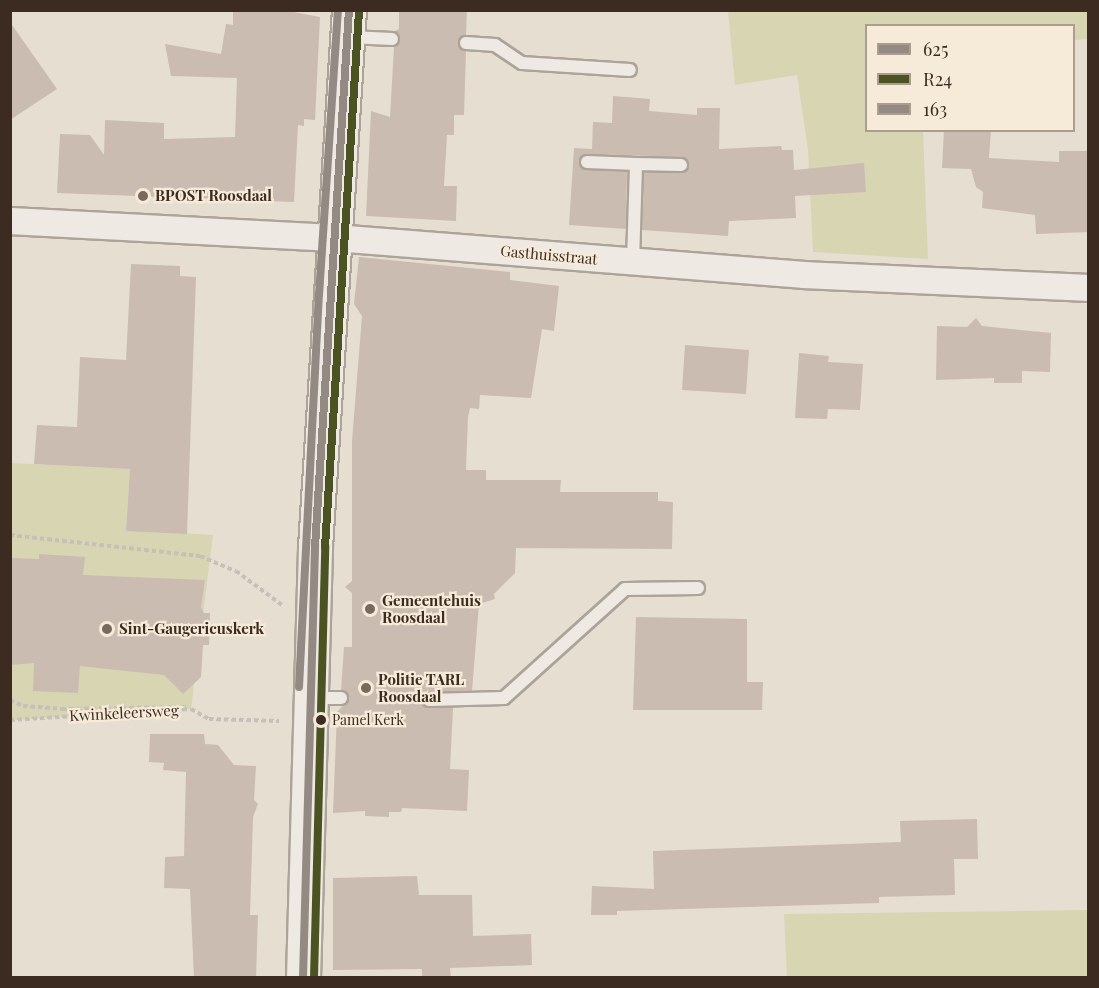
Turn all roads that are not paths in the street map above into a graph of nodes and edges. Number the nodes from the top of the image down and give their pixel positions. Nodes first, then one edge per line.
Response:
1 (349, 24) edge
2 (392, 39) dead end
3 (466, 44) dead end
4 (630, 70) dead end
5 (586, 162) dead end
6 (636, 164) junction
7 (681, 165) dead end
8 (11, 218) edge
9 (334, 238) junction
10 (633, 261) junction
11 (1089, 288) edge
12 (698, 588) dead end
13 (341, 698) dead end
14 (429, 700) dead end
15 (308, 710) junction
16 (303, 978) edge

1 - 2 lane
1 - 9 main road
3 - 4 lane
5 - 6 lane
6 - 7 lane
6 - 10 lane
8 - 9 street, Gasthuisstraat
9 - 10 street, Gasthuisstraat
9 - 15 main road
10 - 11 street, Gasthuisstraat
12 - 14 lane
13 - 15 lane
15 - 16 main road

